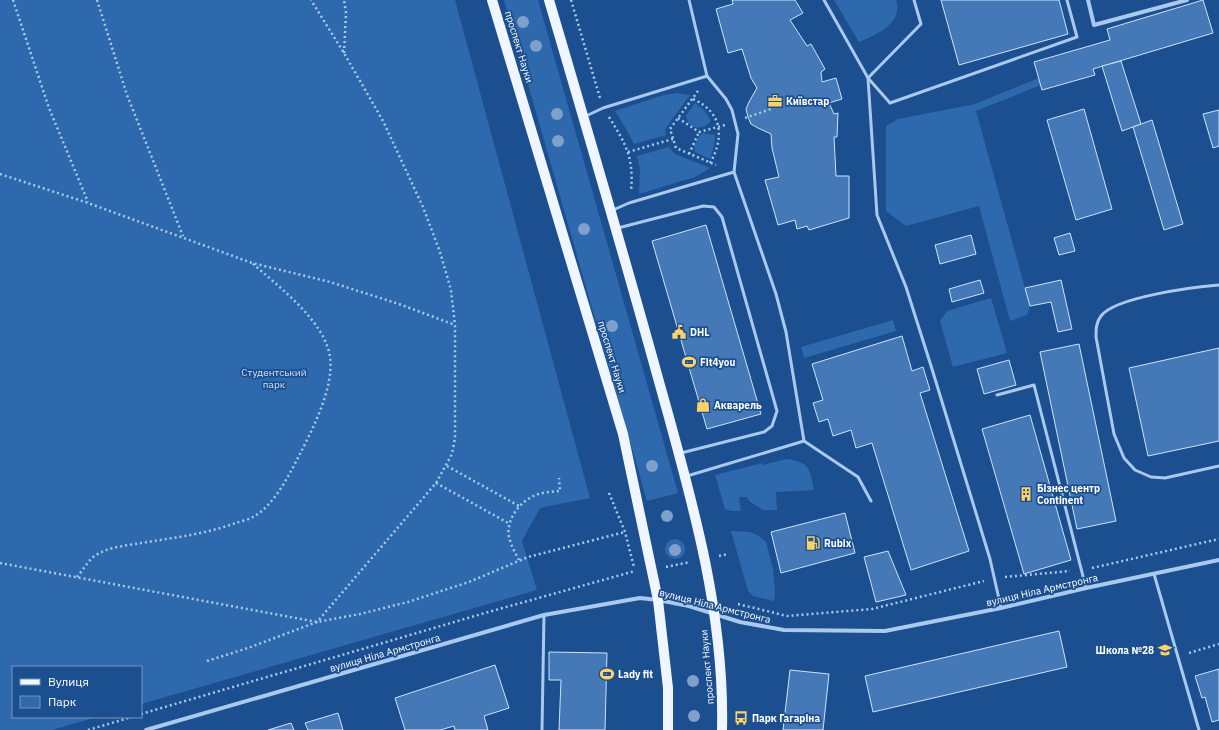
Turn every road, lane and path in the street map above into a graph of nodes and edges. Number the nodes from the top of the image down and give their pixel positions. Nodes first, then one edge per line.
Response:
1 (13, 0) edge
2 (97, 0) edge
3 (311, 0) edge
4 (344, 0) edge
5 (492, 0) edge
6 (549, 0) edge
7 (571, 0) edge
8 (689, 0) edge
9 (824, 0) edge
10 (914, 0) edge
11 (1067, 0) edge
12 (1088, 0) edge
13 (1186, 0) edge
14 (344, 53) junction
15 (707, 76) junction
16 (868, 78) junction
17 (693, 99) junction
18 (603, 108) junction
19 (583, 117) junction
20 (678, 118) junction
21 (673, 139) junction
22 (628, 152) junction
23 (689, 154) junction
24 (710, 163) junction
25 (734, 172) junction
26 (0, 174) edge
27 (88, 203) junction
28 (629, 203) junction
29 (611, 211) junction
30 (617, 228) junction
31 (183, 237) junction
32 (252, 263) junction
33 (1219, 286) edge
34 (455, 325) junction
35 (997, 395) dead end
36 (804, 442) junction
37 (680, 454) junction
38 (447, 466) junction
39 (1219, 466) edge
40 (685, 476) junction
41 (559, 478) dead end
42 (436, 483) junction
43 (871, 501) dead end
44 (520, 506) junction
45 (510, 524) junction
46 (625, 532) dead end
47 (1219, 539) edge
48 (519, 560) junction
49 (1219, 560) edge
50 (0, 563) edge
51 (1082, 570) junction
52 (635, 571) dead end
53 (1154, 574) junction
54 (77, 577) junction
55 (994, 578) junction
56 (1086, 588) junction
57 (658, 600) junction
58 (738, 604) dead end
59 (1001, 608) junction
60 (715, 614) junction
61 (544, 615) junction
62 (317, 622) junction
63 (1219, 644) edge
64 (1177, 657) junction
65 (207, 660) dead end
66 (142, 714) edge
67 (129, 718) edge
68 (88, 730) edge
69 (149, 730) edge
70 (542, 730) edge
71 (668, 730) edge
72 (722, 730) edge
73 (1198, 730) edge

1 - 27 path
2 - 31 path
3 - 14 path
4 - 14 path
5 - 57 main road, проспект Науки
6 - 19 main road, проспект Науки
7 - 18 path
8 - 15 lane
9 - 16 lane
10 - 16 lane
11 - 16 lane
12 - 13 street
14 - 34 path
15 - 17 path
15 - 18 lane
15 - 25 lane
16 - 55 lane
17 - 20 path
17 - 24 path
18 - 19 lane
18 - 22 path
19 - 29 main road, проспект Науки
20 - 21 path
20 - 23 path
21 - 22 path
21 - 23 path
22 - 28 path
23 - 24 path
24 - 25 path
25 - 28 lane
25 - 36 lane
26 - 27 path
27 - 31 path
28 - 29 lane
29 - 30 main road, проспект Науки
30 - 37 main road, проспект Науки
30 - 37 lane
31 - 32 path
32 - 34 path
32 - 54 path
33 - 39 lane
34 - 38 path
35 - 51 lane
36 - 40 lane
36 - 43 lane
37 - 40 main road, проспект Науки
38 - 42 path
38 - 44 path
40 - 60 main road, проспект Науки
41 - 44 path
42 - 45 path
42 - 62 path
44 - 45 path
45 - 48 path
46 - 48 path
47 - 51 path
48 - 62 path
49 - 53 street, вулиця Ніла Армстронга
50 - 54 path
51 - 55 path
51 - 56 lane
52 - 66 path
53 - 56 street, вулиця Ніла Армстронга
53 - 64 lane
54 - 62 path
55 - 58 path
55 - 59 lane
56 - 59 street, вулиця Ніла Армстронга
57 - 60 street, вулиця Ніла Армстронга
57 - 61 street, вулиця Ніла Армстронга
57 - 71 main road, проспект Науки
59 - 60 street, вулиця Ніла Армстронга
60 - 72 main road, проспект Науки
61 - 69 street, вулиця Ніла Армстронга
61 - 70 lane
62 - 65 path
63 - 64 path
64 - 73 lane
67 - 68 path

